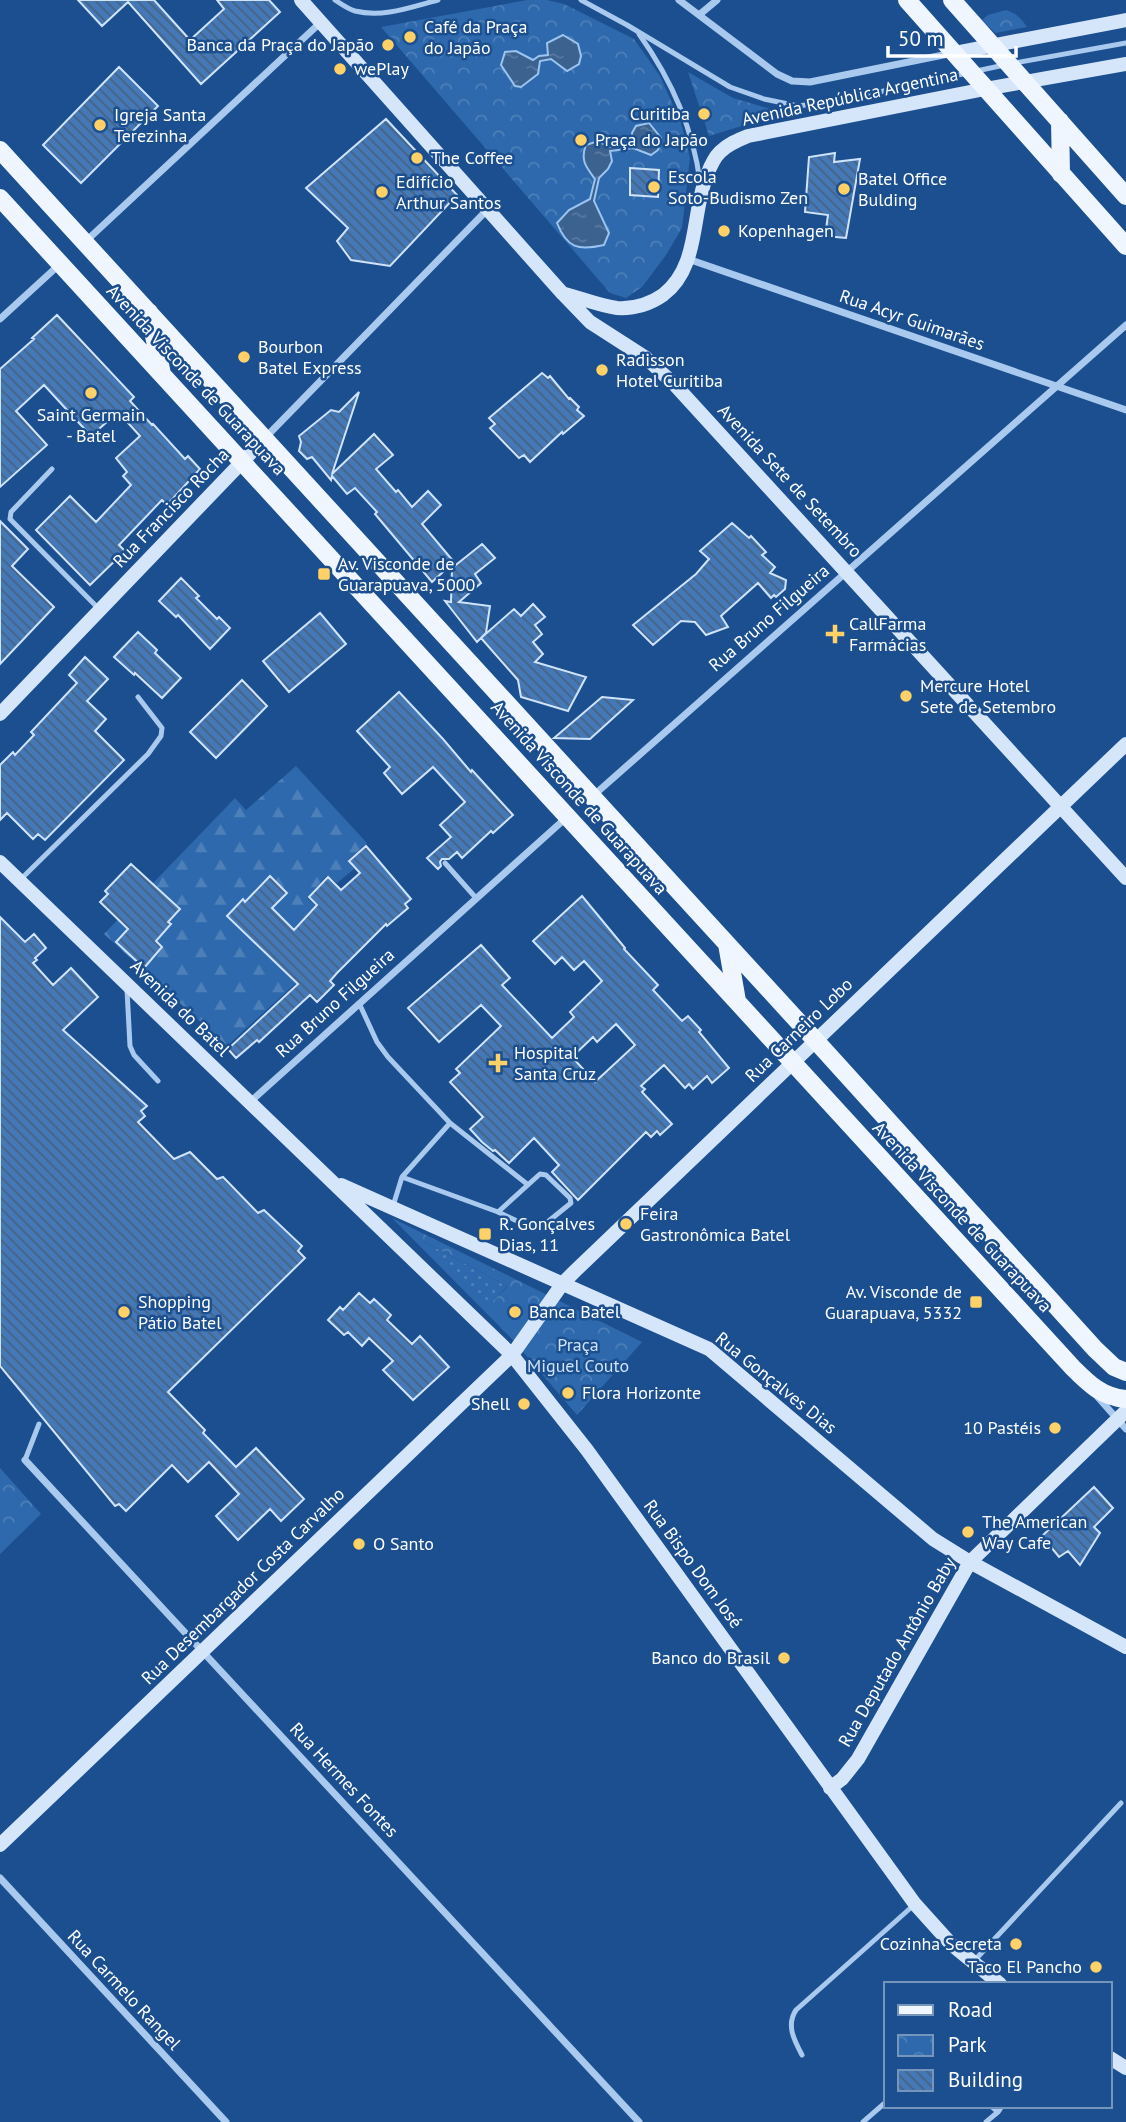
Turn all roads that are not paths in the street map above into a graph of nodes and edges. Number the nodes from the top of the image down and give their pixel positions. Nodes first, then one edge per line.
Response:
1 (301, 0) edge
2 (335, 0) edge
3 (438, 0) edge
4 (581, 0) edge
5 (679, 0) edge
6 (717, 0) edge
7 (907, 0) edge
8 (952, 0) edge
9 (699, 15) junction
10 (1126, 20) edge
11 (321, 22) junction
12 (638, 32) junction
13 (1126, 43) edge
14 (992, 45) junction
15 (954, 53) junction
16 (1009, 64) junction
17 (1126, 64) edge
18 (970, 72) junction
19 (1024, 81) junction
20 (985, 89) junction
21 (1060, 121) junction
22 (0, 150) edge
23 (1061, 174) junction
24 (701, 190) junction
25 (1126, 196) edge
26 (0, 198) edge
27 (488, 209) junction
28 (84, 242) junction
29 (1126, 246) edge
30 (688, 259) junction
31 (61, 264) junction
32 (563, 294) junction
33 (149, 312) junction
34 (0, 319) edge
35 (1126, 325) edge
36 (162, 374) junction
37 (1056, 387) junction
38 (1126, 410) edge
39 (265, 438) junction
40 (243, 462) junction
41 (52, 469) dead end
42 (847, 571) junction
43 (100, 610) junction
44 (138, 697) dead end
45 (0, 714) edge
46 (1126, 744) edge
47 (592, 796) junction
48 (1062, 806) junction
49 (567, 817) junction
50 (0, 862) edge
51 (445, 863) dead end
52 (1126, 878) edge
53 (20, 880) junction
54 (476, 898) junction
55 (727, 944) junction
56 (127, 983) junction
57 (737, 1001) junction
58 (359, 1003) junction
59 (816, 1041) junction
60 (793, 1063) junction
61 (158, 1081) dead end
62 (250, 1102) junction
63 (450, 1123) junction
64 (402, 1177) junction
65 (334, 1182) junction
66 (527, 1184) junction
67 (392, 1207) junction
68 (498, 1212) junction
69 (563, 1283) junction
70 (512, 1355) junction
71 (1073, 1368) junction
72 (1126, 1372) edge
73 (1126, 1399) edge
74 (1123, 1419) edge
75 (39, 1424) dead end
76 (25, 1460) joint
77 (970, 1562) junction
78 (1126, 1647) edge
79 (203, 1651) junction
80 (830, 1788) junction
81 (1121, 1802) dead end
82 (0, 1845) edge
83 (0, 1878) edge
84 (915, 1905) junction
85 (972, 1963) junction
86 (997, 1982) edge
87 (802, 2055) dead end
88 (884, 2104) edge
89 (1000, 2109) edge
90 (226, 2122) edge
91 (639, 2122) edge
92 (863, 2122) edge
93 (986, 2122) edge

1 - 11 main road, Avenida Sete de Setembro
2 - 3 lane
4 - 12 lane
5 - 9 street
6 - 9 street
7 - 15 main road
8 - 14 main road
9 - 15 street, Avenida República Argentina
10 - 14 main road, Avenida República Argentina
11 - 27 main road, Avenida Sete de Setembro
11 - 28 street
12 - 18 lane
12 - 24 lane
13 - 16 lane
14 - 15 main road, Avenida República Argentina
14 - 16 main road
15 - 18 main road
16 - 18 lane
16 - 19 main road
17 - 19 main road, Avenida República Argentina
18 - 20 main road
19 - 20 main road, Avenida República Argentina
19 - 21 main road
20 - 23 main road
20 - 24 main road, Avenida República Argentina
21 - 23 main road
21 - 25 main road
22 - 28 main road, Avenida Visconde de Guarapuava
23 - 29 main road
24 - 30 main road, Avenida República Argentina
26 - 31 main road, Avenida Visconde de Guarapuava
27 - 32 main road, Avenida Sete de Setembro
27 - 39 street, Rua Francisco Rocha
28 - 33 main road, Avenida Visconde de Guarapuava
30 - 32 main road, Avenida República Argentina
30 - 37 street, Rua Acyr Guimarães
31 - 34 street
31 - 36 main road, Avenida Visconde de Guarapuava
32 - 42 main road, Avenida Sete de Setembro
33 - 36 main road
33 - 39 main road, Avenida Visconde de Guarapuava
35 - 37 street, Rua Bruno Filgueira
36 - 40 main road, Avenida Visconde de Guarapuava
37 - 38 street, Rua Acyr Guimarães
37 - 42 street, Rua Bruno Filgueira
39 - 40 main road, Rua Francisco Rocha
39 - 47 main road, Avenida Visconde de Guarapuava
40 - 43 main road, Rua Francisco Rocha
40 - 49 main road, Avenida Visconde de Guarapuava
41 - 43 lane
42 - 47 street, Rua Bruno Filgueira
42 - 48 main road, Avenida Sete de Setembro
43 - 45 main road, Rua Francisco Rocha
44 - 53 lane
46 - 48 main road, Rua Carneiro Lobo
47 - 55 main road, Avenida Visconde de Guarapuava
48 - 52 main road, Avenida Sete de Setembro
48 - 59 main road, Rua Carneiro Lobo
49 - 54 street, Rua Bruno Filgueira
49 - 57 main road, Avenida Visconde de Guarapuava
50 - 53 main road, Avenida do Batel
51 - 54 lane
53 - 56 main road, Avenida do Batel
54 - 58 street, Rua Bruno Filgueira
55 - 57 main road
55 - 59 main road, Avenida Visconde de Guarapuava
56 - 61 lane
56 - 62 main road, Avenida do Batel
57 - 60 main road, Avenida Visconde de Guarapuava
58 - 62 street, Rua Bruno Filgueira
58 - 63 lane
59 - 60 main road, Rua Carneiro Lobo
59 - 72 main road, Avenida Visconde de Guarapuava
60 - 69 main road, Rua Carneiro Lobo
60 - 71 main road, Avenida Visconde de Guarapuava
62 - 65 main road, Avenida do Batel
63 - 64 lane
63 - 66 lane
64 - 67 lane
64 - 68 lane
65 - 67 main road, Rua Gonçalves Dias
65 - 70 main road, Rua Bispo Dom José
66 - 68 lane
66 - 68 lane
67 - 69 main road, Rua Gonçalves Dias
69 - 70 main road, Rua Carneiro Lobo
69 - 77 main road, Rua Gonçalves Dias
70 - 79 main road, Rua Desembargador Costa Carvalho
70 - 80 main road, Rua Bispo Dom José
71 - 73 main road
71 - 74 street, Avenida Visconde de Guarapuava
74 - 77 main road, Rua Deputado Antônio Baby
75 - 76 lane
76 - 79 street, Rua Hermes Fontes
77 - 78 main road, Rua Gonçalves Dias
77 - 80 main road, Rua Deputado Antônio Baby
79 - 82 main road, Rua Desembargador Costa Carvalho
79 - 91 street, Rua Hermes Fontes
80 - 84 main road, Rua Bispo Dom José
81 - 85 lane
83 - 90 street, Rua Carmelo Rangel
84 - 85 main road, Rua Bispo Dom José
84 - 87 lane
85 - 86 main road, Rua Bispo Dom José
88 - 92 lane
89 - 93 lane

